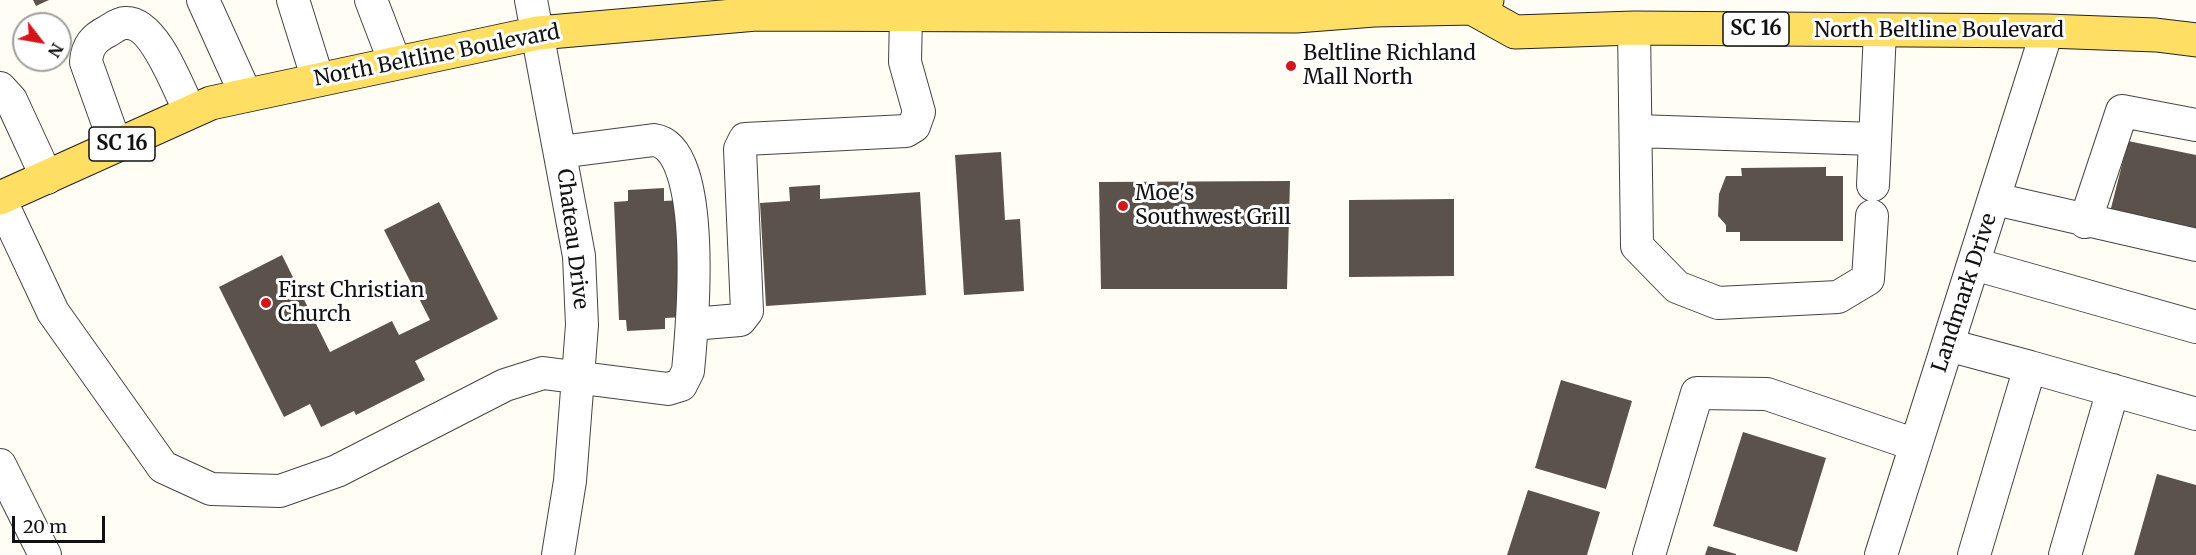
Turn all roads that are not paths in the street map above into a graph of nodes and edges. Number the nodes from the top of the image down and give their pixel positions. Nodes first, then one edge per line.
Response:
1 (202, 0) edge
2 (293, 0) edge
3 (371, 0) edge
4 (531, 0) edge
5 (1479, 4) edge
6 (1317, 7) edge
7 (672, 11) edge
8 (906, 15) junction
9 (1634, 28) junction
10 (1880, 31) junction
11 (2047, 31) junction
12 (538, 33) junction
13 (2196, 40) edge
14 (395, 63) junction
15 (318, 80) junction
16 (0, 88) edge
17 (246, 95) junction
18 (190, 112) junction
19 (2196, 125) edge
20 (1637, 131) junction
21 (1874, 139) junction
22 (116, 147) junction
23 (560, 152) junction
24 (47, 178) junction
25 (1873, 185) dead end
26 (0, 199) edge
27 (1995, 200) junction
28 (1872, 216) dead end
29 (2085, 222) junction
30 (2196, 245) edge
31 (1974, 264) junction
32 (692, 324) junction
33 (2196, 327) edge
34 (1948, 345) junction
35 (2030, 367) junction
36 (579, 380) junction
37 (2113, 390) junction
38 (2196, 414) edge
39 (1916, 445) junction
40 (0, 465) edge
41 (565, 554) edge
42 (45, 555) edge
43 (1649, 555) edge
44 (1881, 555) edge
45 (1974, 555) edge
46 (2065, 555) edge

1 - 17 street
2 - 15 street
3 - 14 street
4 - 12 street, Chateau Drive
5 - 6 main road, North Beltline Boulevard / SC 16
5 - 9 main road, North Beltline Boulevard / SC 16
6 - 8 main road, North Beltline Boulevard / SC 16
7 - 8 main road, North Beltline Boulevard / SC 16
7 - 12 main road, North Beltline Boulevard / SC 16
8 - 32 street
9 - 10 main road, North Beltline Boulevard / SC 16
9 - 20 street
10 - 11 main road, North Beltline Boulevard / SC 16
10 - 21 street
11 - 13 main road, North Beltline Boulevard / SC 16
11 - 27 street, Landmark Drive
12 - 14 main road, North Beltline Boulevard / SC 16
12 - 23 street, Chateau Drive
14 - 15 main road, North Beltline Boulevard / SC 16
15 - 17 main road, North Beltline Boulevard / SC 16
16 - 24 street
17 - 18 main road, North Beltline Boulevard / SC 16
18 - 22 main road, North Beltline Boulevard / SC 16
18 - 22 street
19 - 29 street
20 - 21 street
20 - 28 street
21 - 25 street
22 - 24 main road, North Beltline Boulevard / SC 16
23 - 32 street
23 - 36 street, Chateau Drive
24 - 26 main road, North Beltline Boulevard / SC 16
26 - 36 street
27 - 29 street
27 - 31 street, Landmark Drive
29 - 30 street
31 - 33 street
31 - 34 street, Landmark Drive
32 - 36 street
34 - 35 street
34 - 39 street, Landmark Drive
35 - 37 street
35 - 45 street
36 - 41 street, Chateau Drive
37 - 38 street
37 - 46 street
39 - 43 street
39 - 44 street, Landmark Drive
40 - 42 street

